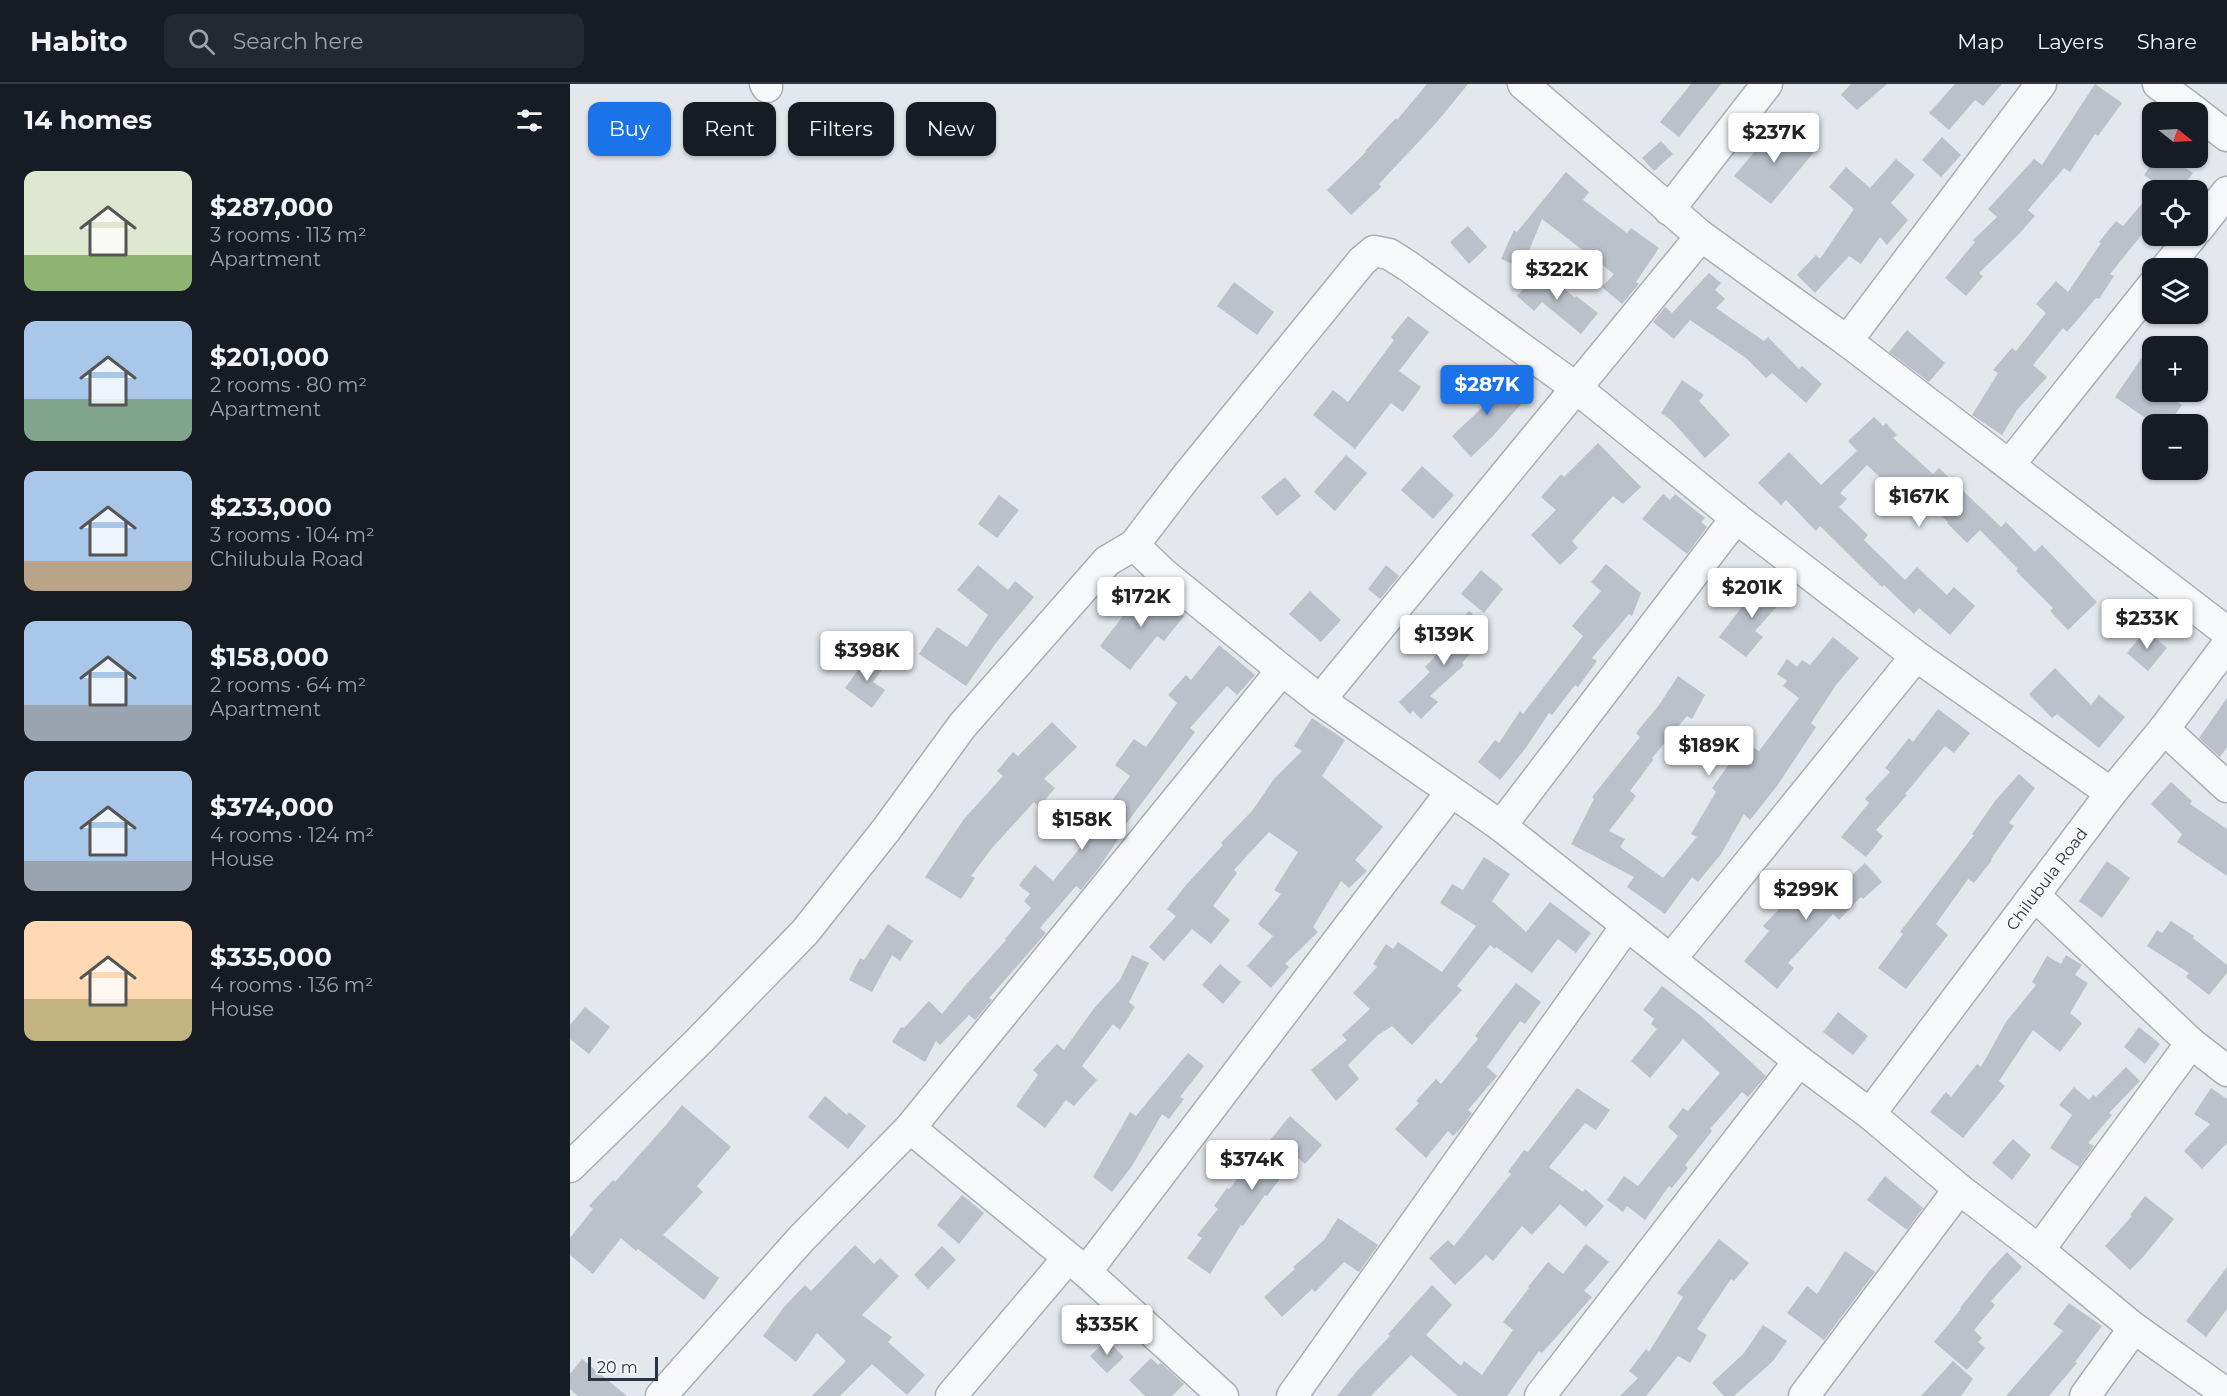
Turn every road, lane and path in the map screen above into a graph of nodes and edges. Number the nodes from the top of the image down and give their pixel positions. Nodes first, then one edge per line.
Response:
1 (1523, 84) edge
2 (1767, 84) edge
3 (2041, 84) edge
4 (2158, 84) edge
5 (2182, 102) edge
6 (2208, 121) edge
7 (2227, 136) edge
8 (2227, 192) edge
9 (1669, 210) junction
10 (2208, 216) edge
11 (1701, 236) junction
12 (2184, 246) edge
13 (2174, 258) edge
14 (2142, 299) edge
15 (1847, 341) junction
16 (1575, 387) junction
17 (2010, 464) junction
18 (1736, 518) junction
19 (1134, 545) junction
20 (2227, 632) edge
21 (2227, 645) edge
22 (1917, 656) junction
23 (1282, 670) junction
24 (1320, 700) junction
25 (2164, 729) junction
26 (2227, 787) edge
27 (1451, 792) junction
28 (2111, 793) junction
29 (1501, 826) junction
30 (2035, 896) junction
31 (1627, 925) junction
32 (1671, 959) junction
33 (2191, 1043) junction
34 (1799, 1061) junction
35 (2227, 1071) edge
36 (1870, 1114) junction
37 (910, 1128) junction
38 (570, 1167) edge
39 (1959, 1190) junction
40 (2039, 1250) junction
41 (1077, 1265) junction
42 (2134, 1328) junction
43 (2222, 1378) edge
44 (661, 1396) edge
45 (951, 1396) edge
46 (1222, 1396) edge
47 (1292, 1396) edge
48 (1540, 1396) edge
49 (1804, 1396) edge
50 (2085, 1396) edge

1 - 9 street
2 - 9 street
3 - 15 street
4 - 5 street
6 - 7 street
8 - 10 street
9 - 11 street
11 - 15 street
11 - 16 street
12 - 13 street
14 - 17 street
15 - 17 street
16 - 18 street
16 - 19 street
16 - 24 street
17 - 20 street
18 - 22 street
18 - 29 street
19 - 23 street
19 - 38 street
21 - 25 street, Chilubula Road
22 - 28 street
22 - 32 street
23 - 24 street
23 - 37 street
24 - 27 street
25 - 26 street
25 - 28 street, Chilubula Road
27 - 29 street
27 - 41 street
28 - 30 street, Chilubula Road
29 - 31 street
30 - 33 street
30 - 36 street, Chilubula Road
31 - 32 street
31 - 47 street
32 - 34 street
33 - 35 street
33 - 40 street
34 - 36 street
34 - 48 street
36 - 39 street
37 - 41 street
37 - 44 street
39 - 40 street
39 - 49 street
40 - 42 street
41 - 45 street
41 - 46 street
42 - 43 street
42 - 50 street

